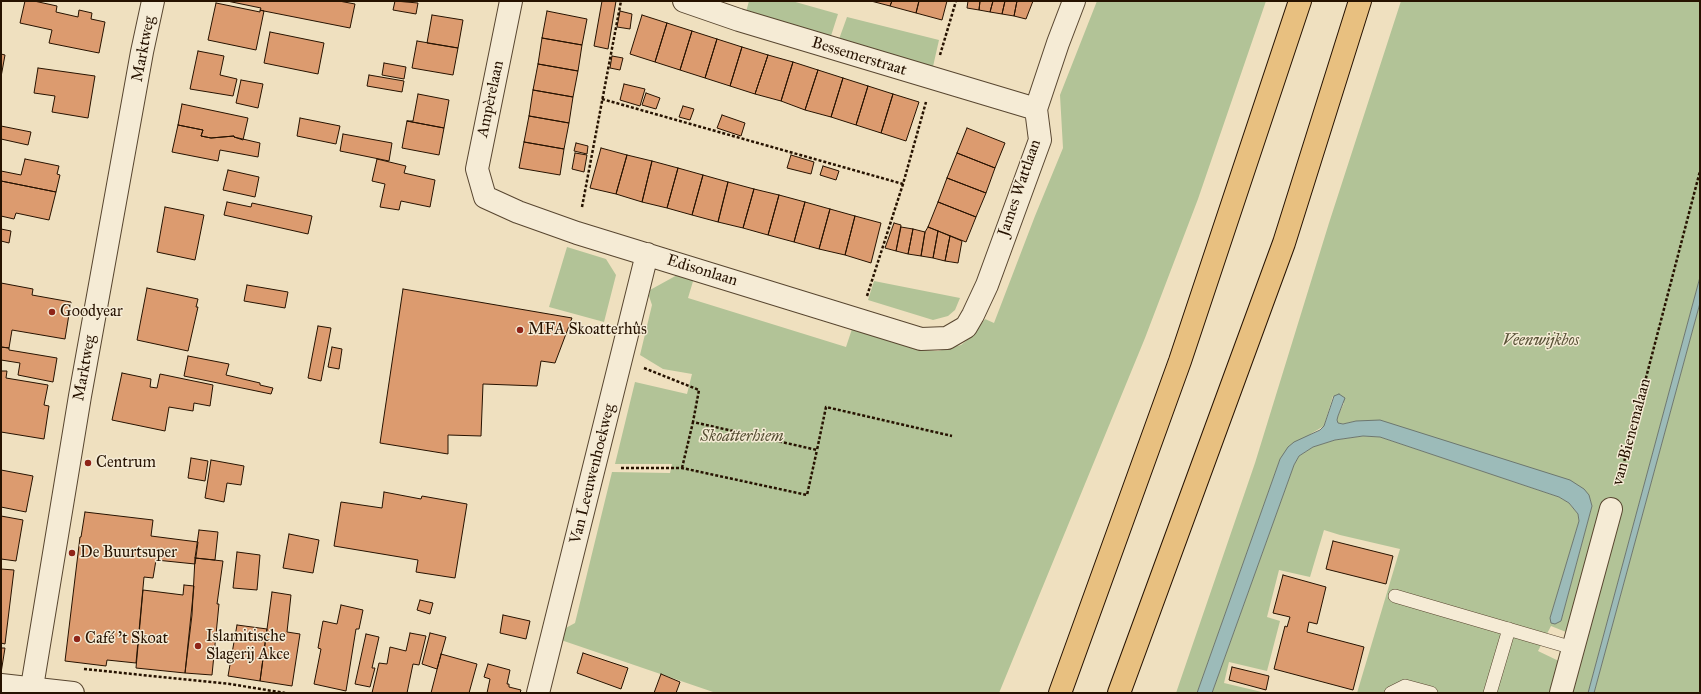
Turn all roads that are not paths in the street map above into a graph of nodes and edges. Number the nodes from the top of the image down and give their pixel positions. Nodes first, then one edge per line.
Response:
1 (153, 1) edge
2 (511, 1) edge
3 (684, 1) edge
4 (1074, 1) edge
5 (1300, 1) edge
6 (1360, 1) edge
7 (1036, 109) junction
8 (485, 197) joint
9 (647, 254) junction
10 (921, 340) joint
11 (1611, 509) road end
12 (1395, 596) dead end
13 (1509, 629) junction
14 (1573, 648) junction
15 (1, 686) edge
16 (31, 691) edge
17 (73, 693) edge
18 (538, 693) edge
19 (1060, 693) edge
20 (1119, 693) edge
21 (1391, 693) edge
22 (1431, 693) edge
23 (1490, 693) edge
24 (1561, 693) edge

1 - 16 street, Marktweg
2 - 8 street, Ampèrelaan
3 - 7 street, Bessemerstraat
4 - 7 street, James Wattlaan
5 - 19 highway
6 - 20 highway
7 - 10 street, James Wattlaan
8 - 9 street, Edisonlaan
9 - 10 street, Edisonlaan
9 - 18 street, Van Leeuwenhoekweg
11 - 14 street
12 - 13 lane
13 - 14 lane
13 - 23 lane
14 - 24 street
15 - 16 street
16 - 17 street
21 - 22 lane

